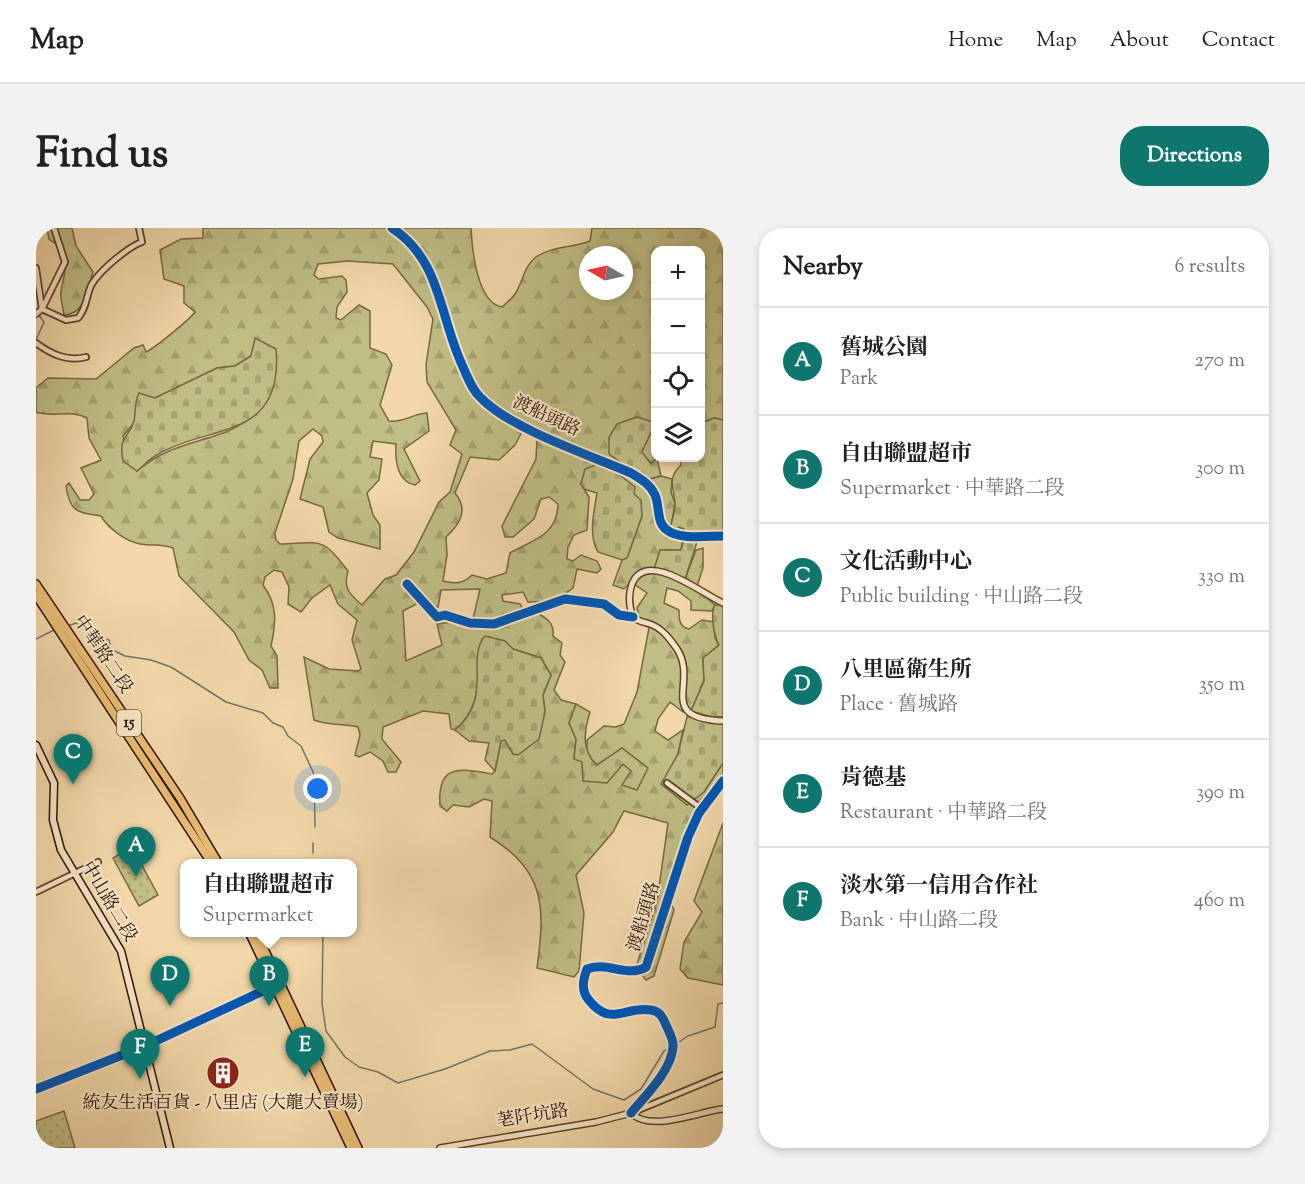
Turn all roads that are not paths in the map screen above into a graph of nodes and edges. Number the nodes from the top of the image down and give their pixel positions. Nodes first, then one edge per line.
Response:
1 (54, 228) edge
2 (139, 228) edge
3 (392, 228) edge
4 (36, 267) edge
5 (39, 311) edge
6 (37, 344) edge
7 (86, 357) dead end
8 (723, 536) edge
9 (36, 584) edge
10 (407, 584) dead end
11 (38, 593) edge
12 (723, 603) edge
13 (633, 617) junction
14 (723, 721) edge
15 (36, 745) edge
16 (723, 781) edge
17 (667, 783) dead end
18 (702, 809) junction
19 (209, 859) edge
20 (216, 859) edge
21 (98, 862) dead end
22 (74, 875) junction
23 (36, 892) edge
24 (251, 937) edge
25 (258, 937) edge
26 (278, 984) junction
27 (145, 1046) junction
28 (723, 1075) edge
29 (36, 1089) edge
30 (723, 1108) edge
31 (631, 1113) junction
32 (170, 1148) edge
33 (351, 1148) edge
34 (358, 1148) edge
35 (440, 1148) edge

1 - 5 street
2 - 5 street
3 - 8 street, 渡船頭路
4 - 5 street
6 - 7 street
9 - 11 main road, 中華路二段 / 15
10 - 13 street
11 - 19 main road, 中華路二段 / 15
11 - 20 main road, 中華路二段 / 15
12 - 13 street
13 - 14 street
15 - 22 main road, 中山路二段
16 - 18 street, 渡船頭路
17 - 18 street
18 - 31 street, 渡船頭路
21 - 22 street
22 - 23 street
22 - 27 main road, 中山路二段
24 - 26 main road
25 - 26 main road
26 - 27 street
26 - 33 main road
26 - 34 main road
27 - 29 street
27 - 32 main road, 中山路二段
28 - 31 street, 荖阡坑路
30 - 31 street, 荖阡坑路
31 - 35 street, 荖阡坑路

